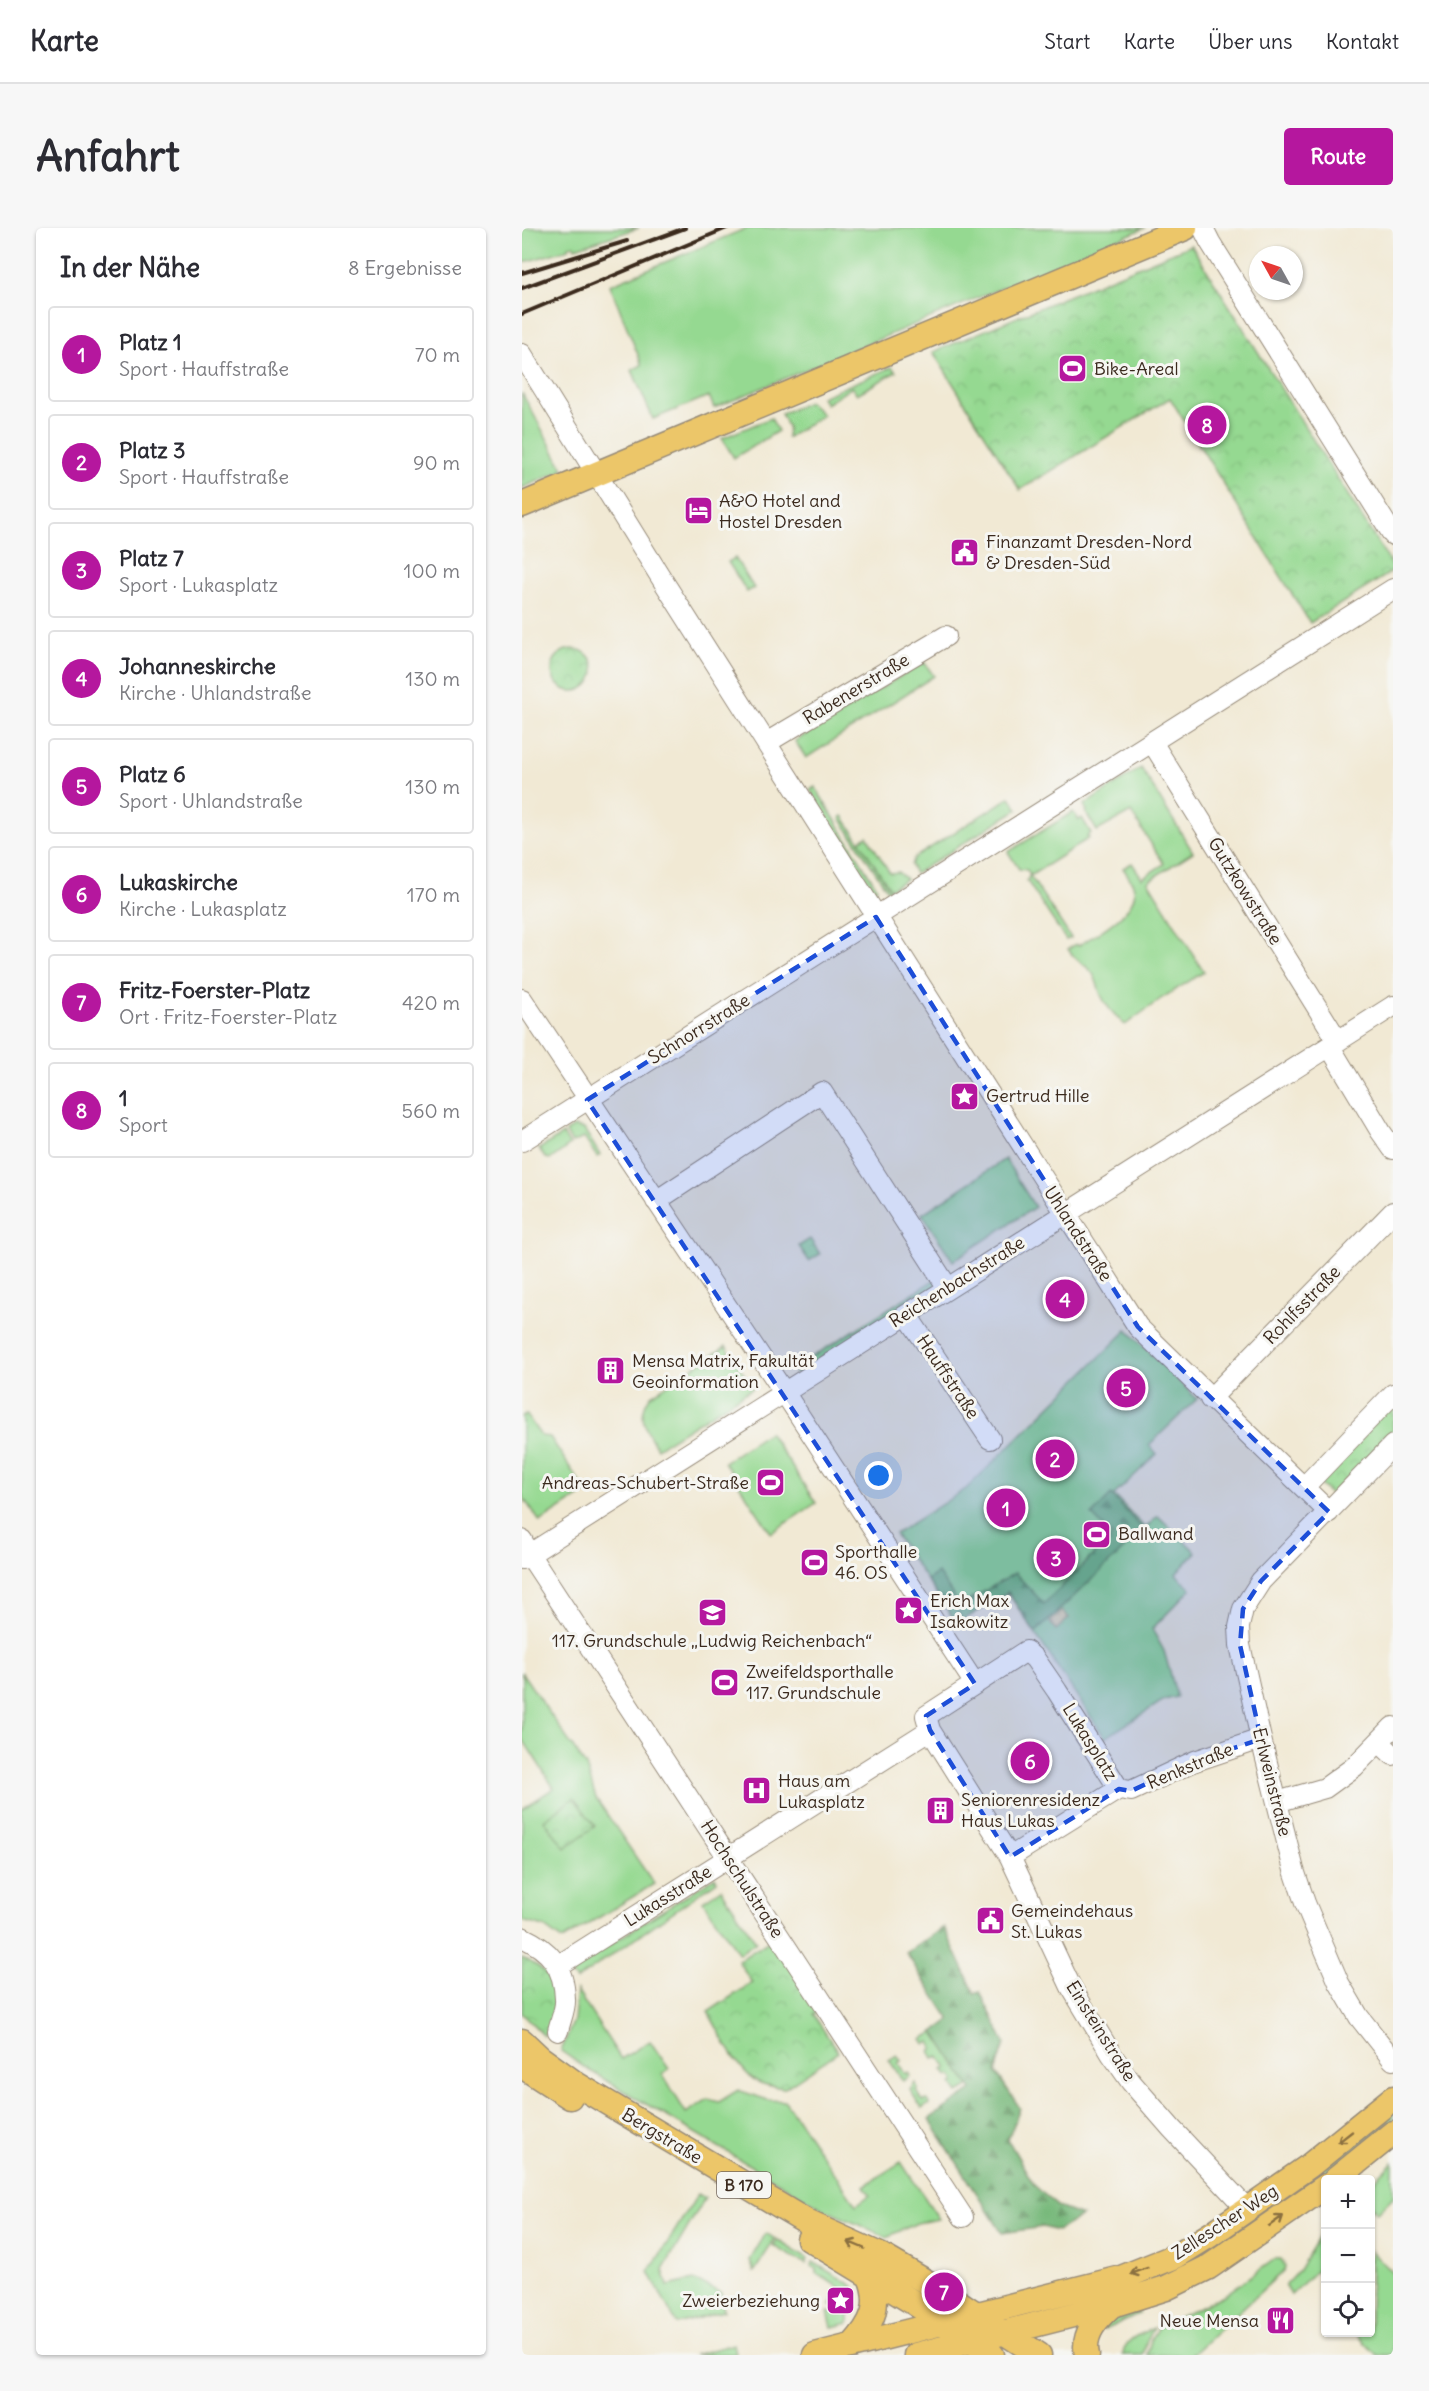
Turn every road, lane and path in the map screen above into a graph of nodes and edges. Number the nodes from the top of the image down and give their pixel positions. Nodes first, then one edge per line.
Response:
1 (1185, 228) edge
2 (1203, 228) edge
3 (522, 354) edge
4 (596, 474) junction
5 (522, 504) edge
6 (1393, 534) edge
7 (1393, 589) edge
8 (946, 636) dead end
9 (1152, 742) junction
10 (766, 743) junction
11 (876, 917) junction
12 (522, 999) edge
13 (1393, 1006) edge
14 (1334, 1044) junction
15 (587, 1100) junction
16 (522, 1141) edge
17 (1393, 1149) edge
18 (656, 1201) junction
19 (1393, 1212) edge
20 (1065, 1214) junction
21 (948, 1288) junction
22 (907, 1315) junction
23 (784, 1392) junction
24 (1393, 1394) edge
25 (1210, 1399) junction
26 (990, 1439) dead end
27 (1393, 1445) edge
28 (1304, 1488) junction
29 (1329, 1512) junction
30 (524, 1551) edge
31 (975, 1684) junction
32 (1393, 1727) edge
33 (930, 1730) junction
34 (1261, 1739) junction
35 (1386, 1749) edge
36 (1119, 1789) junction
37 (1277, 1802) junction
38 (1010, 1857) junction
39 (728, 1858) junction
40 (522, 1937) edge
41 (559, 1965) junction
42 (558, 2031) dead end
43 (522, 2041) edge
44 (1393, 2060) edge
45 (522, 2066) edge
46 (1393, 2098) edge
47 (1393, 2133) edge
48 (1341, 2175) edge
49 (1321, 2189) edge
50 (1248, 2210) junction
51 (963, 2217) dead end
52 (869, 2274) junction
53 (1112, 2305) junction
54 (977, 2314) junction
55 (944, 2321) junction
56 (1006, 2333) junction
57 (971, 2341) junction
58 (852, 2346) junction
59 (1036, 2353) edge
60 (815, 2355) edge
61 (916, 2355) edge
62 (992, 2355) edge
63 (1087, 2355) edge

1 - 4 main road
2 - 6 street
3 - 4 street, Uhlandstraße
4 - 5 main road
4 - 10 street, Uhlandstraße
7 - 9 street, Schnorrstraße
8 - 10 street, Rabenerstraße
9 - 11 street, Schnorrstraße
9 - 14 street, Gutzkowstraße
10 - 11 street, Uhlandstraße
11 - 15 street, Schnorrstraße
11 - 20 street, Uhlandstraße
12 - 15 street
13 - 14 street, Reichenbachstraße
14 - 17 street, Gutzkowstraße
14 - 20 street, Reichenbachstraße
15 - 16 street, Schnorrstraße
15 - 18 street
18 - 21 street
18 - 23 street
19 - 25 street, Rohlfsstraße
20 - 21 street, Reichenbachstraße
20 - 25 street, Uhlandstraße
21 - 22 street, Reichenbachstraße
22 - 23 street, Reichenbachstraße
22 - 26 street, Hauffstraße
23 - 30 street, Reichenbachstraße
23 - 31 street
24 - 28 street
25 - 28 street, Uhlandstraße
27 - 29 street, Erlweinstraße
28 - 29 street, Uhlandstraße
29 - 34 street, Erlweinstraße
30 - 39 street, Hochschulstraße
31 - 33 street, Lukasplatz
31 - 36 street, Lukasplatz
32 - 35 street
33 - 38 street
33 - 39 street, Lukasstraße
34 - 36 street, Renkstraße
34 - 37 street, Erlweinstraße
35 - 37 street
36 - 38 street, Lukasplatz
37 - 44 street, Erlweinstraße
38 - 50 street, Einsteinstraße
39 - 41 street, Lukasstraße
39 - 51 street, Hochschulstraße
40 - 41 street
41 - 42 street
54 -> 43 main road, Bergstraße / B 170
45 - 52 main road, B 170
46 -> 50 main road, Zellescher Weg
47 - 48 main road
53 -> 49 main road, Zellescher Weg
50 -> 54 main road, Zellescher Weg
52 - 55 main road, B 170
52 - 58 main road
53 - 56 main road, Zellescher Weg
53 - 63 main road
54 - 55 main road, Zellescher Weg
54 - 56 main road, B 170
55 - 57 main road, B 170
55 - 58 main road, Zellescher Weg
56 - 57 main road, Zellescher Weg
56 - 59 main road, B 170
57 - 61 main road, Zellescher Weg
57 - 62 main road, B 170
58 - 60 main road, Zellescher Weg

